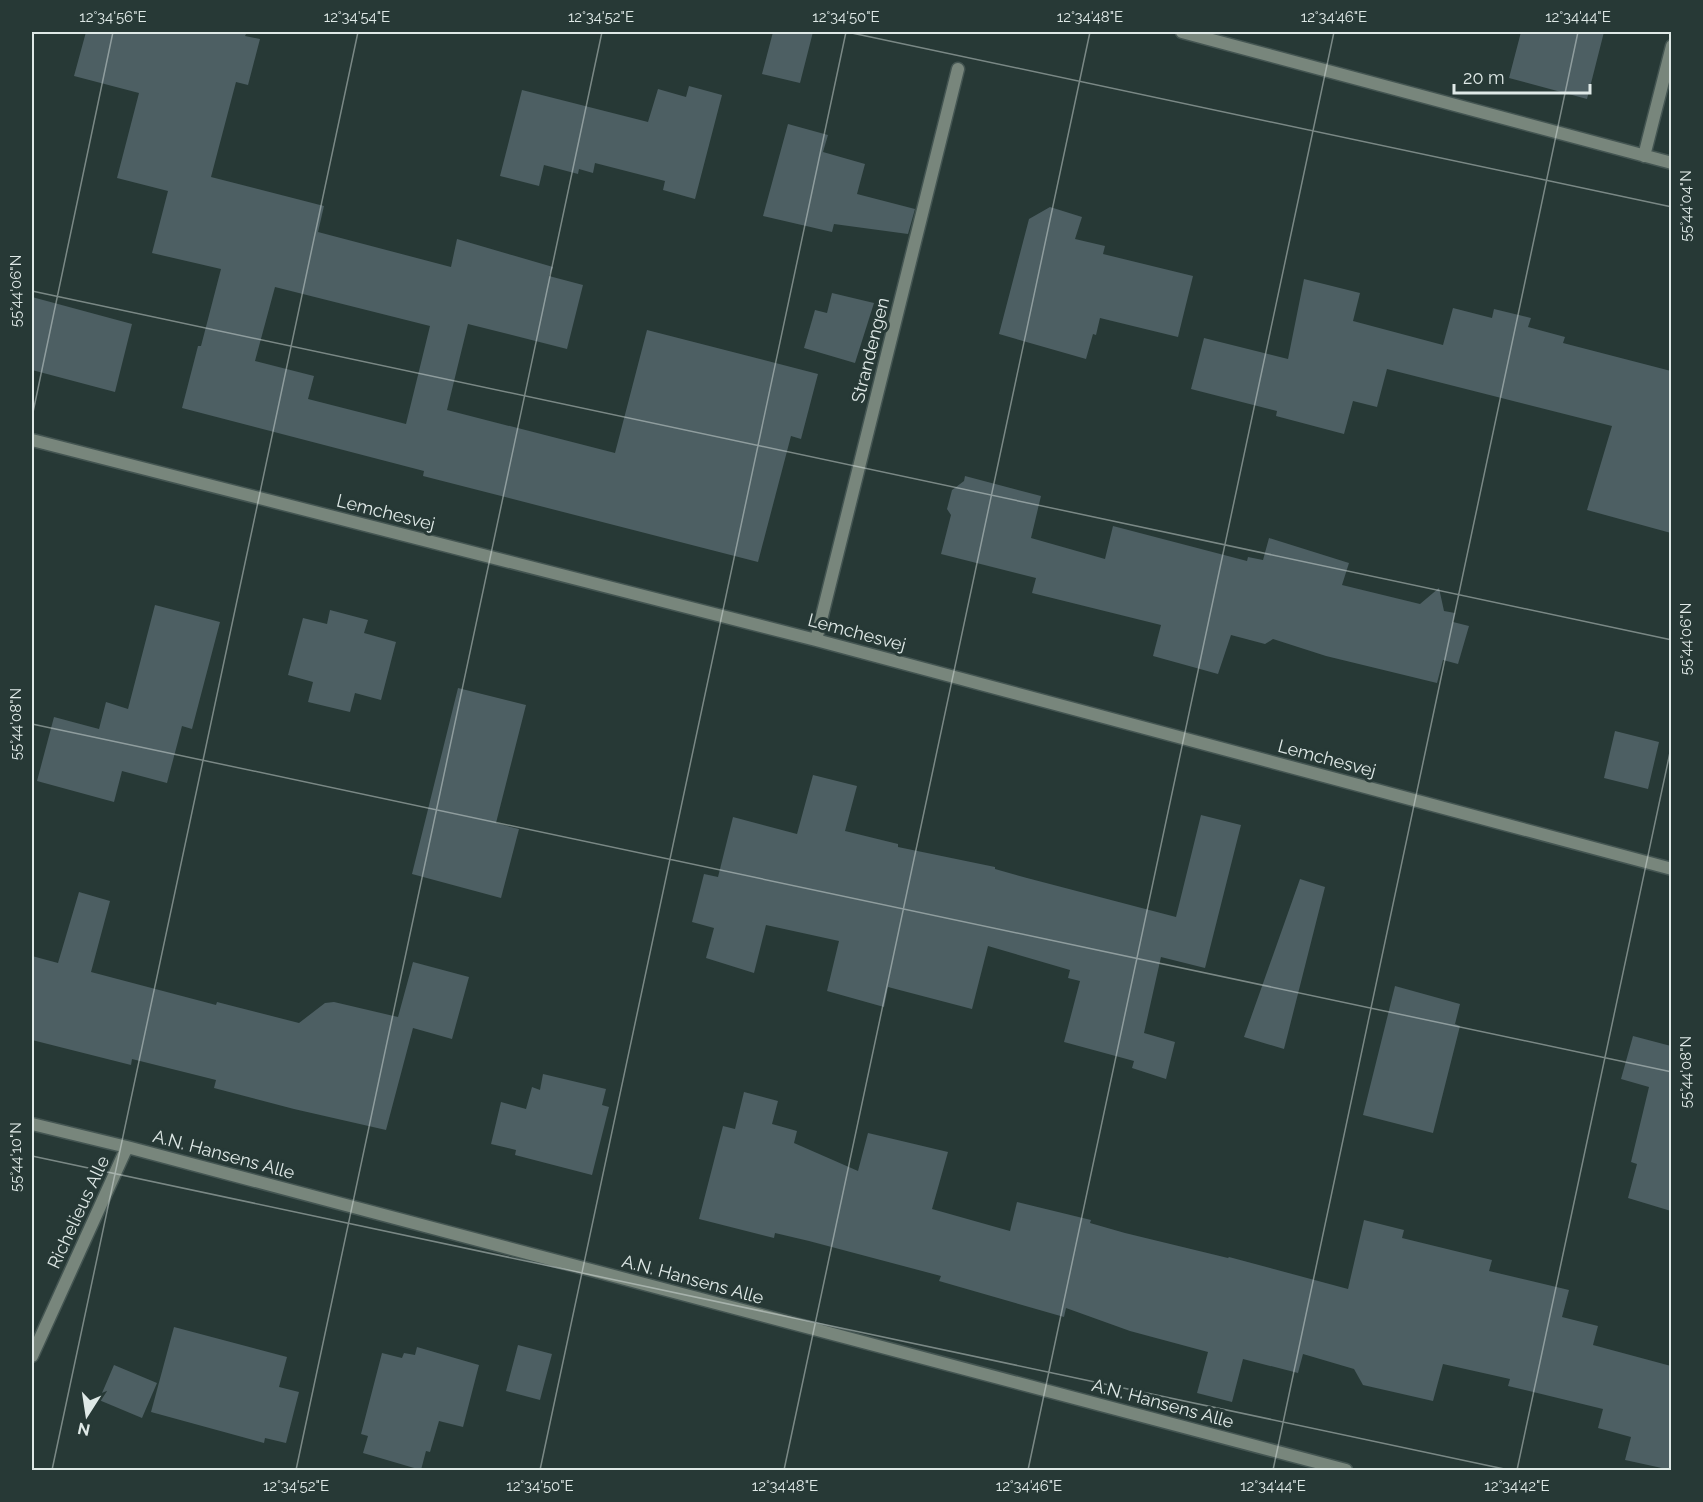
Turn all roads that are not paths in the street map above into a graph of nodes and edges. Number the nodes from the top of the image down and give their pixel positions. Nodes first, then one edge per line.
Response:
1 (1182, 32) edge
2 (1671, 46) edge
3 (958, 69) dead end
4 (1644, 156) junction
5 (1671, 163) edge
6 (32, 440) edge
7 (816, 640) junction
8 (1671, 869) edge
9 (32, 1124) edge
10 (127, 1147) junction
11 (32, 1356) edge
12 (1346, 1470) edge

1 - 4 street
2 - 4 street
3 - 7 street, Strandengen
4 - 5 street
6 - 7 street, Lemchesvej
7 - 8 street, Lemchesvej
9 - 10 street, A.N. Hansens Alle
10 - 11 street, Richelieus Alle
10 - 12 street, A.N. Hansens Alle

